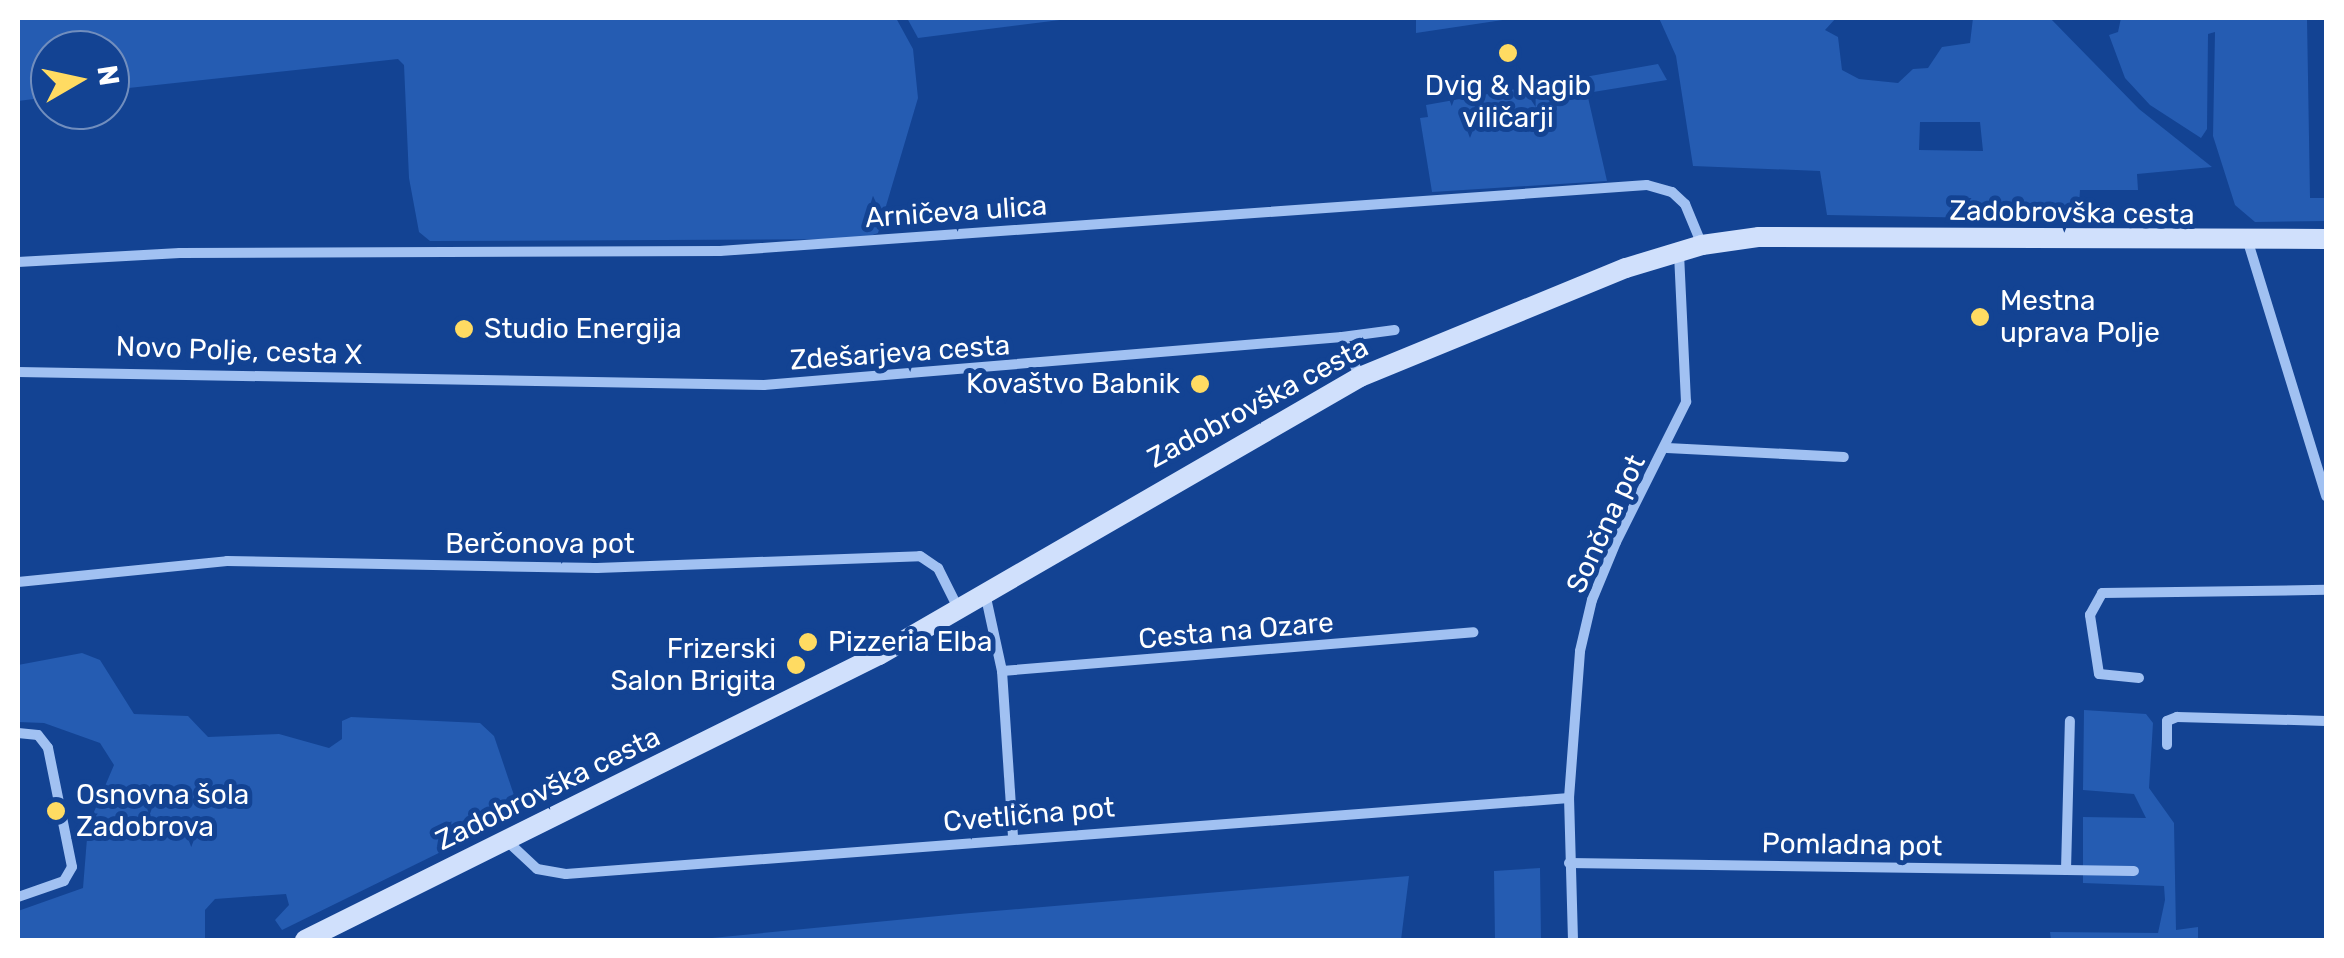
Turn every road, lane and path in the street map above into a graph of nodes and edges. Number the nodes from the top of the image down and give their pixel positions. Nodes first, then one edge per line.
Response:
1 (2326, 239) edge
2 (2248, 242) junction
3 (1702, 245) junction
4 (1679, 251) junction
5 (18, 262) edge
6 (1395, 330) dead end
7 (1342, 338) junction
8 (18, 372) edge
9 (1360, 378) junction
10 (459, 382) joint
11 (1666, 448) junction
12 (1844, 456) dead end
13 (2326, 496) edge
14 (18, 582) edge
15 (2326, 590) edge
16 (984, 592) junction
17 (958, 608) junction
18 (1473, 632) dead end
19 (1002, 670) junction
20 (2139, 678) dead end
21 (2070, 721) dead end
22 (2326, 721) edge
23 (18, 732) edge
24 (2167, 745) dead end
25 (1569, 798) junction
26 (1013, 838) junction
27 (506, 840) junction
28 (1569, 863) junction
29 (2066, 870) junction
30 (2134, 871) dead end
31 (18, 897) edge
32 (305, 940) edge
33 (1573, 940) edge

1 - 2 main road, Zadobrovška cesta
2 - 3 main road, Zadobrovška cesta
2 - 13 street
3 - 4 main road, Zadobrovška cesta
3 - 5 street, Arničeva ulica
4 - 9 main road, Zadobrovška cesta
4 - 11 street, Sončna pot
6 - 7 street, Zdešarjeva cesta
7 - 9 street
7 - 10 street, Zdešarjeva cesta
8 - 10 street, Novo Polje, cesta X
9 - 16 main road, Zadobrovška cesta
11 - 12 street
11 - 25 street, Sončna pot
14 - 17 street, Berčonova pot
15 - 20 street
16 - 17 main road, Zadobrovška cesta
16 - 19 street
17 - 27 main road, Zadobrovška cesta
18 - 19 street, Cesta na Ozare
19 - 26 street
21 - 29 street
22 - 24 street
23 - 31 street
25 - 26 street, Cvetlična pot
25 - 28 street, Sončna pot
26 - 27 street, Cvetlična pot
27 - 32 main road, Zadobrovška cesta
28 - 29 street, Pomladna pot
28 - 33 street, Sončna pot
29 - 30 street, Pomladna pot

